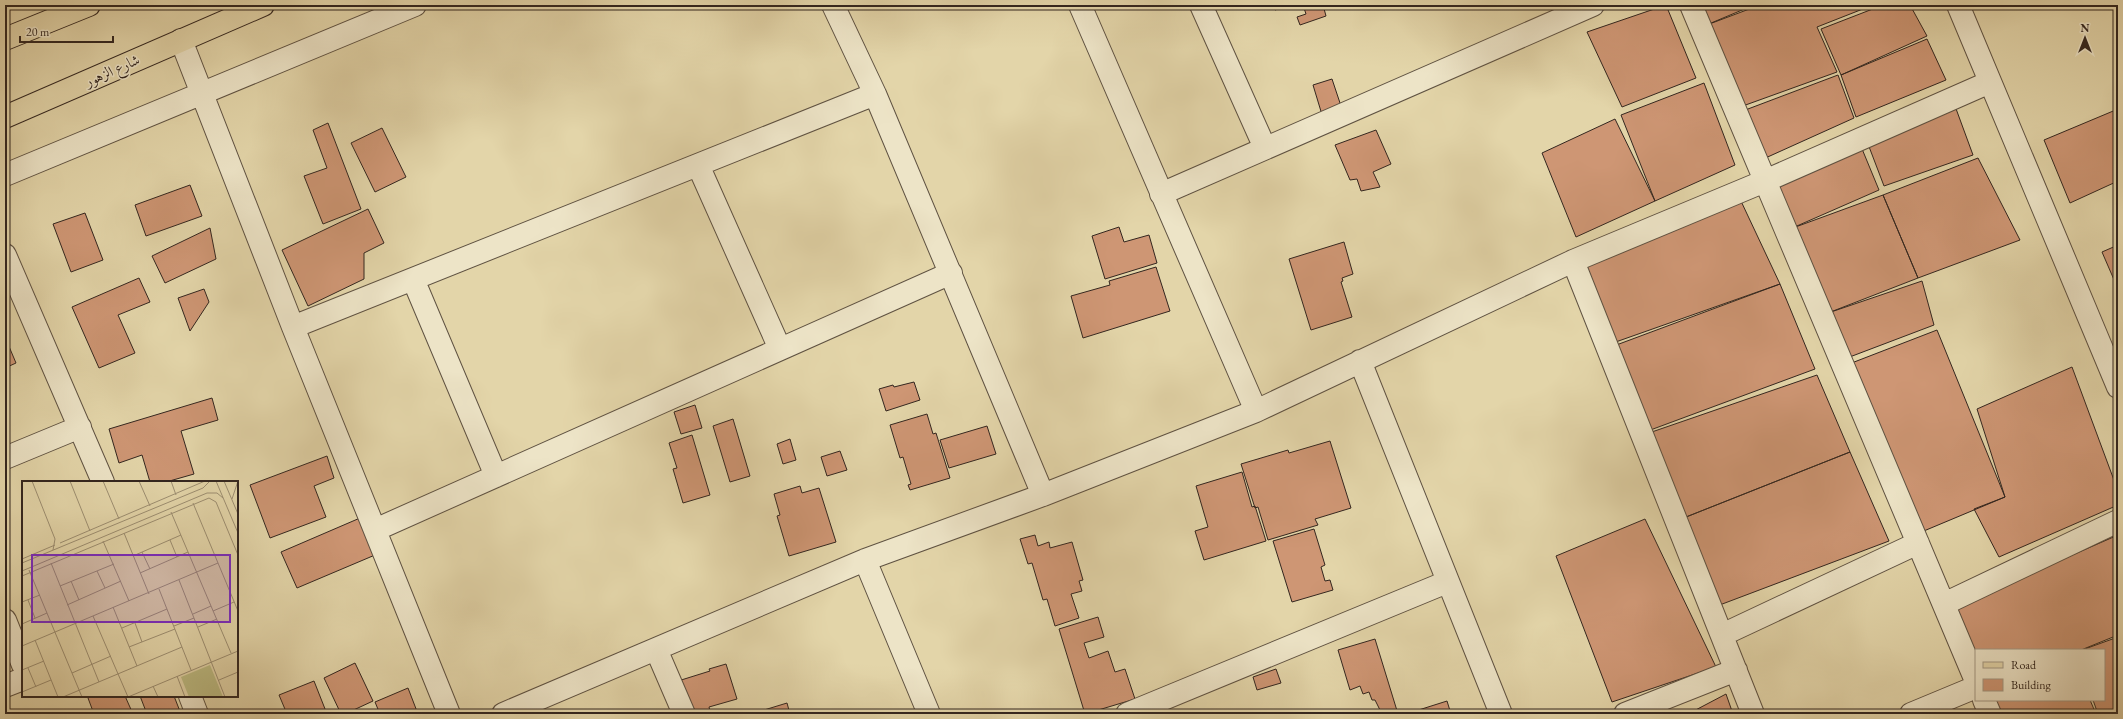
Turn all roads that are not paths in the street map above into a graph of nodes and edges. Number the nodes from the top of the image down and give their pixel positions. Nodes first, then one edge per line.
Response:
1 (89, 5) edge
2 (263, 5) edge
3 (415, 5) edge
4 (833, 5) edge
5 (1080, 5) edge
6 (1202, 5) edge
7 (1593, 5) edge
8 (1691, 5) edge
9 (1958, 5) edge
10 (1550, 14) edge
11 (5, 39) edge
12 (181, 40) junction
13 (1990, 82) junction
14 (201, 93) junction
15 (875, 94) junction
16 (5, 117) edge
17 (1265, 148) junction
18 (698, 165) junction
19 (5, 175) edge
20 (1765, 181) junction
21 (1160, 194) junction
22 (5, 255) edge
23 (1573, 261) junction
24 (951, 273) junction
25 (413, 279) junction
26 (293, 327) junction
27 (2110, 344) edge
28 (780, 349) junction
29 (1360, 361) junction
30 (2118, 387) edge
31 (1256, 411) junction
32 (80, 427) junction
33 (5, 458) edge
34 (496, 476) junction
35 (103, 481) edge
36 (1043, 495) junction
37 (2118, 521) edge
38 (375, 530) junction
39 (1918, 543) junction
40 (866, 560) junction
41 (1447, 582) junction
42 (1944, 604) junction
43 (5, 620) edge
44 (1722, 636) junction
45 (656, 649) junction
46 (22, 662) edge
47 (1736, 670) junction
48 (22, 679) edge
49 (1975, 679) edge
50 (5, 686) edge
51 (1975, 687) edge
52 (190, 697) edge
53 (1984, 701) edge
54 (197, 714) edge
55 (450, 714) edge
56 (502, 714) edge
57 (684, 714) edge
58 (929, 714) edge
59 (1127, 714) edge
60 (1500, 714) edge
61 (1624, 714) edge
62 (1753, 714) edge
63 (1911, 714) edge
64 (1990, 714) edge

1 - 11 main road
2 - 12 main road, شارع الزهور
3 - 14 street
4 - 15 street
5 - 21 street
6 - 17 street
7 - 10 street
8 - 20 street
9 - 13 street
10 - 17 street
12 - 14 street
12 - 16 main road, شارع الزهور
13 - 20 street
13 - 27 street
14 - 19 street
14 - 26 street
15 - 18 street
15 - 24 street
17 - 21 street
18 - 25 street
18 - 28 street
20 - 23 street
20 - 39 street
21 - 31 street
22 - 32 street
23 - 29 street
23 - 44 street
24 - 28 street
24 - 36 street
25 - 26 street
25 - 34 street
26 - 38 street
27 - 30 street
28 - 34 street
29 - 31 street
29 - 41 street
31 - 36 street
32 - 33 street
32 - 35 street
34 - 38 street
36 - 40 street
37 - 42 street
38 - 55 street
39 - 42 street
39 - 44 street
40 - 45 street
40 - 58 street
41 - 59 street
41 - 60 street
42 - 49 street
43 - 46 street
44 - 47 street
45 - 56 street
45 - 57 street
47 - 61 street
47 - 62 street
48 - 50 street
51 - 63 street
52 - 54 street
53 - 64 street

